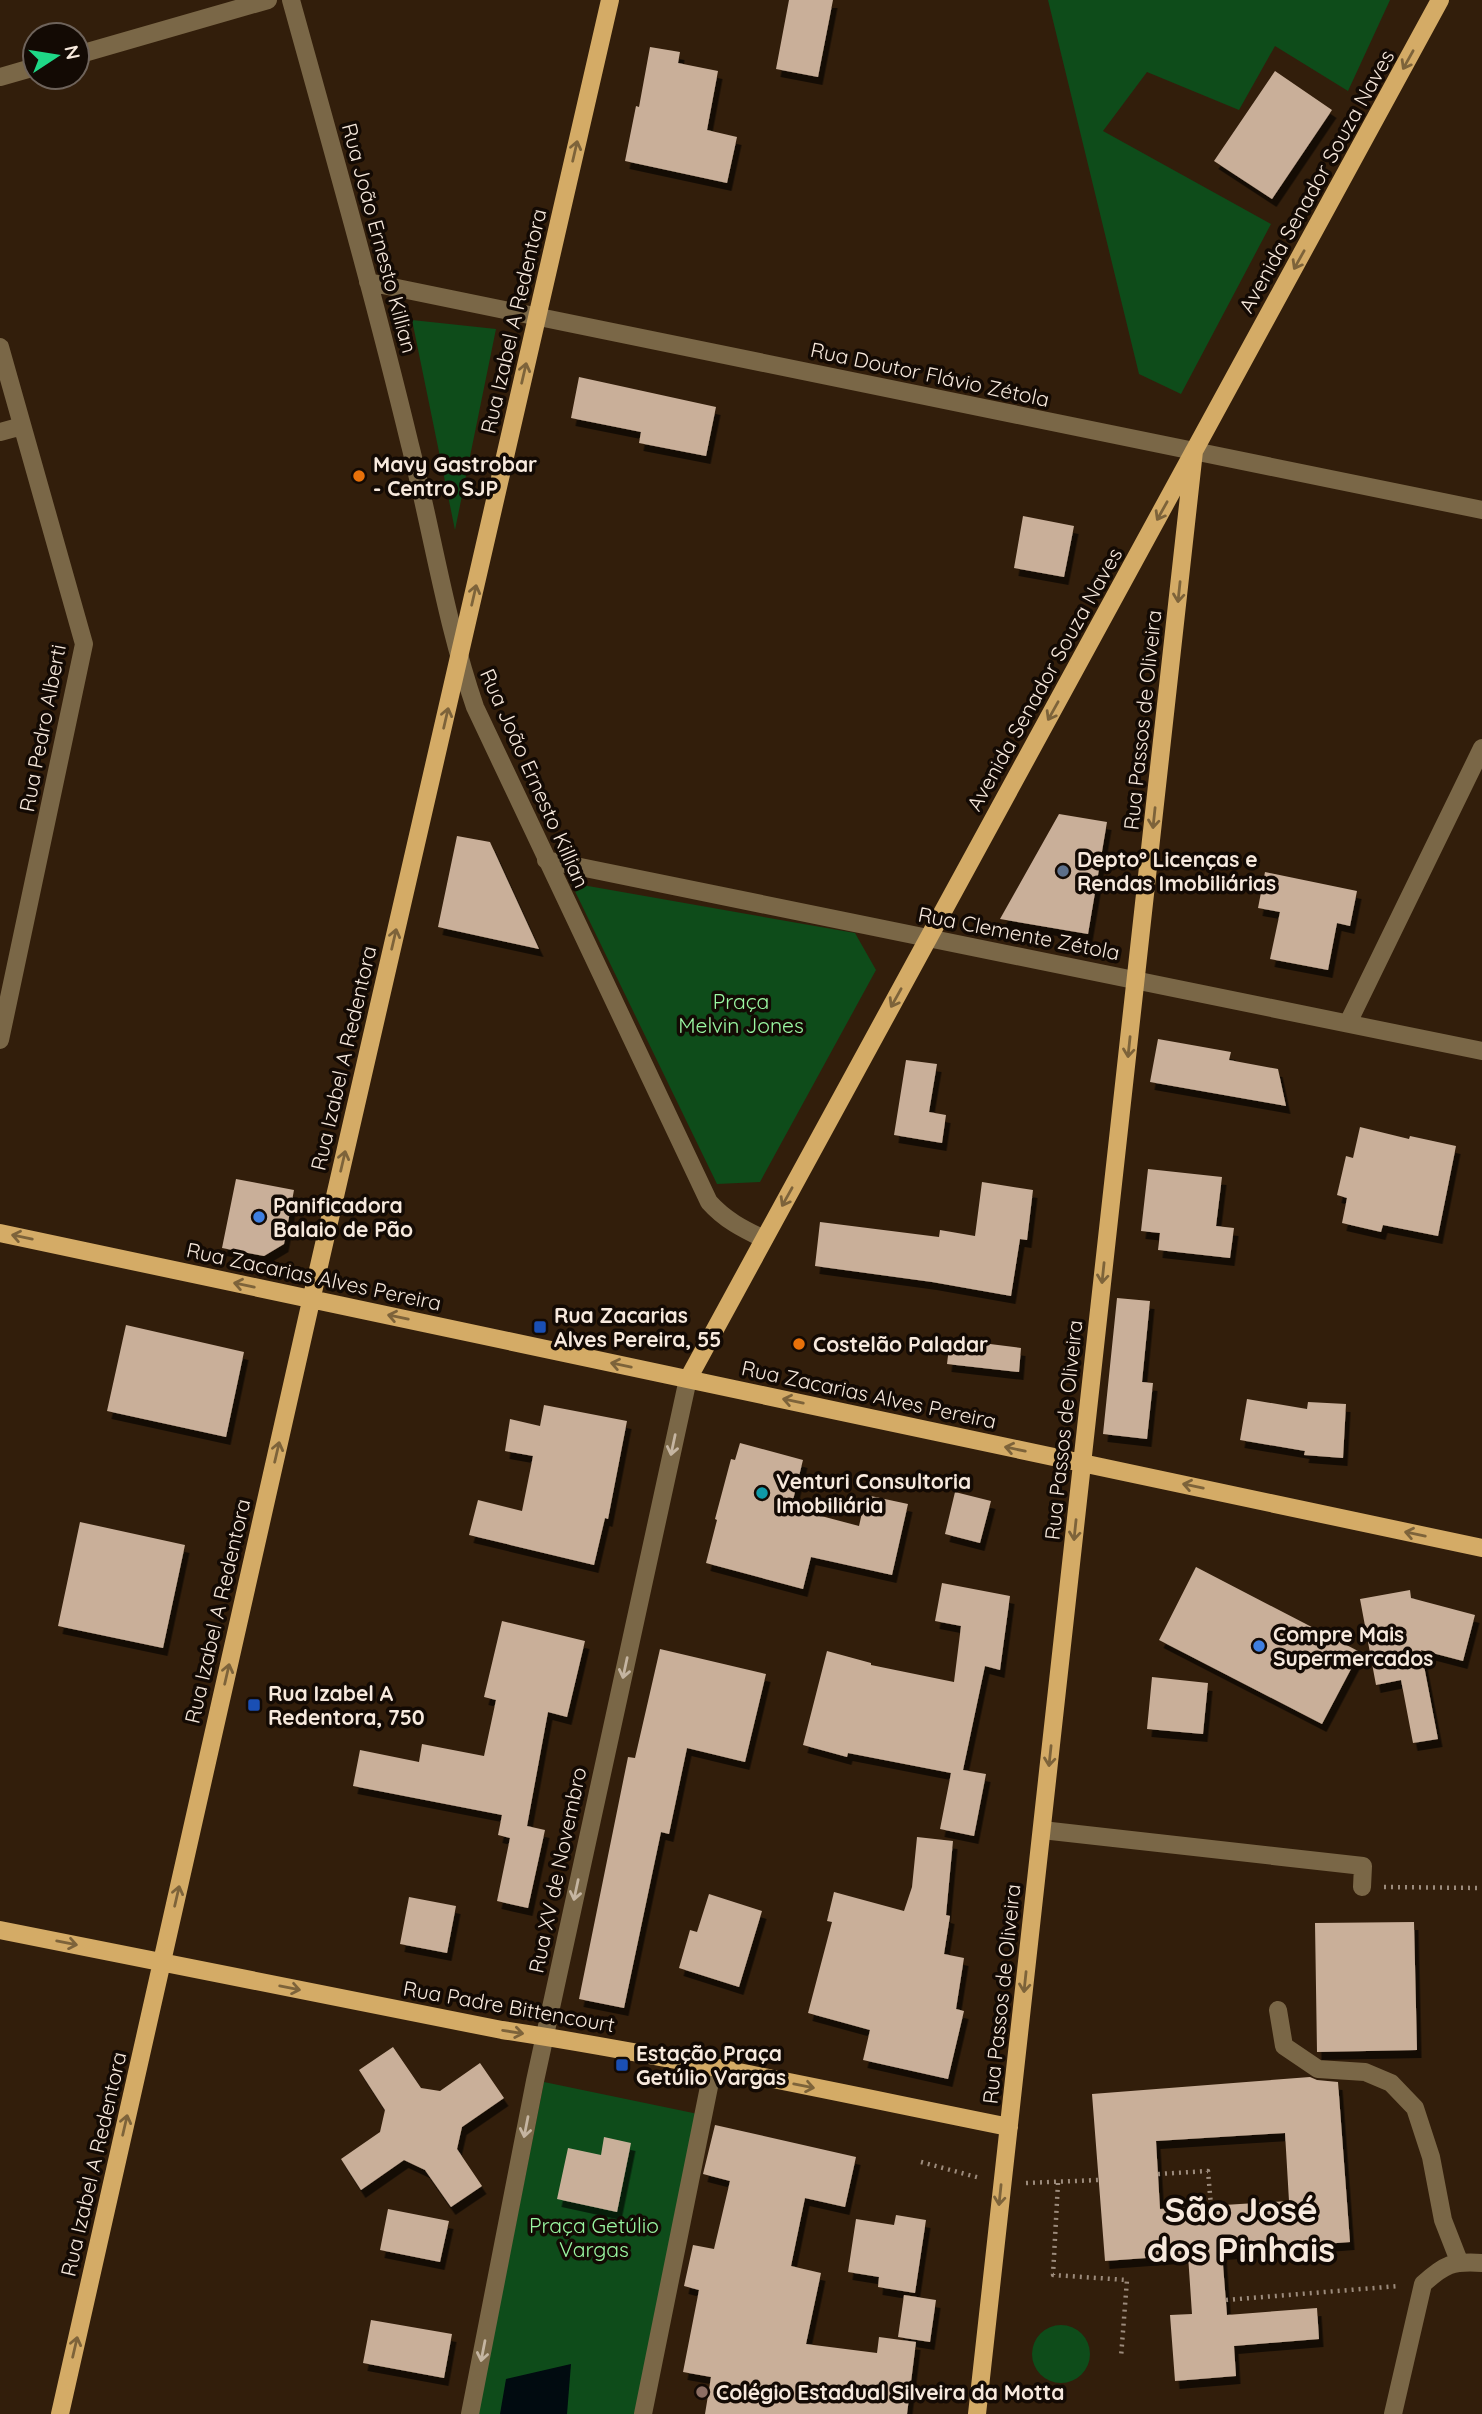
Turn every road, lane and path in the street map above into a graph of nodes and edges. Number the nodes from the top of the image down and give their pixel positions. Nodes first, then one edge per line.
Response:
1 (268, 0) edge
2 (291, 0) edge
3 (610, 0) edge
4 (1440, 0) edge
5 (91, 51) edge
6 (21, 71) edge
7 (0, 77) edge
8 (368, 282) junction
9 (537, 316) junction
10 (0, 347) edge
11 (22, 426) junction
12 (0, 432) edge
13 (1194, 451) junction
14 (1482, 510) edge
15 (459, 662) junction
16 (1482, 748) edge
17 (546, 860) junction
18 (929, 938) junction
19 (1136, 979) junction
20 (1348, 1023) junction
21 (0, 1040) edge
22 (1482, 1051) edge
23 (0, 1233) edge
24 (764, 1240) junction
25 (311, 1299) junction
26 (688, 1379) junction
27 (1082, 1462) junction
28 (1482, 1548) edge
29 (1042, 1830) junction
30 (1362, 1886) joint
31 (1482, 1888) edge
32 (0, 1930) edge
33 (162, 1962) junction
34 (1278, 2010) dead end
35 (544, 2036) junction
36 (713, 2067) junction
37 (1009, 2127) junction
38 (921, 2162) dead end
39 (1158, 2174) dead end
40 (1098, 2180) dead end
41 (1058, 2183) junction
42 (1001, 2184) junction
43 (1211, 2206) dead end
44 (1459, 2262) junction
45 (1482, 2263) edge
46 (1423, 2284) junction
47 (1226, 2300) dead end
48 (1121, 2357) dead end
49 (60, 2414) edge
50 (470, 2414) edge
51 (643, 2414) edge
52 (977, 2414) edge
53 (1393, 2414) edge

1 - 5 street
2 - 8 street, Rua João Ernesto Killian
9 -> 3 main road, Rua Izabel A Redentora
4 -> 13 main road, Avenida Senador Souza Naves
6 - 7 street
8 - 9 street, Rua Doutor Flávio Zétola
8 - 15 street, Rua João Ernesto Killian
9 - 13 street, Rua Doutor Flávio Zétola
15 -> 9 main road, Rua Izabel A Redentora
10 - 11 street, Rua Pedro Alberti
11 - 12 street
11 - 21 street, Rua Pedro Alberti
13 - 14 street, Rua Doutor Flávio Zétola
13 -> 18 main road, Avenida Senador Souza Naves
13 -> 19 main road, Rua Passos de Oliveira
15 - 17 street, Rua João Ernesto Killian
25 -> 15 main road, Rua Izabel A Redentora
16 - 20 street
17 - 18 street, Rua Clemente Zétola
17 - 24 street, Rua João Ernesto Killian
18 - 19 street, Rua Clemente Zétola
18 -> 24 main road, Avenida Senador Souza Naves
19 - 20 street, Rua Clemente Zétola
19 -> 27 main road, Rua Passos de Oliveira
20 - 22 street, Rua Clemente Zétola
25 -> 23 main road, Rua Zacarias Alves Pereira
24 - 26 main road, Avenida Senador Souza Naves
26 -> 25 main road, Rua Zacarias Alves Pereira
33 -> 25 main road, Rua Izabel A Redentora
27 -> 26 main road, Rua Zacarias Alves Pereira
26 -> 35 street, Rua XV de Novembro
28 -> 27 main road, Rua Zacarias Alves Pereira
27 -> 29 main road, Rua Passos de Oliveira
29 - 30 street
29 -> 37 main road, Rua Passos de Oliveira
30 - 31 path
32 -> 33 main road, Rua Padre Bittencourt
33 -> 35 main road, Rua Padre Bittencourt
49 -> 33 main road, Rua Izabel A Redentora
34 - 44 street
35 - 36 main road, Rua Padre Bittencourt
35 -> 50 street, Rua XV de Novembro
36 -> 37 main road, Rua Padre Bittencourt
36 - 51 street
37 - 42 main road, Rua Passos de Oliveira
38 - 42 path
39 - 43 path
40 - 41 path
41 - 42 path
41 - 48 path
42 -> 52 main road, Rua Passos de Oliveira
44 - 45 street
44 - 46 street
46 - 47 path
46 - 53 street

